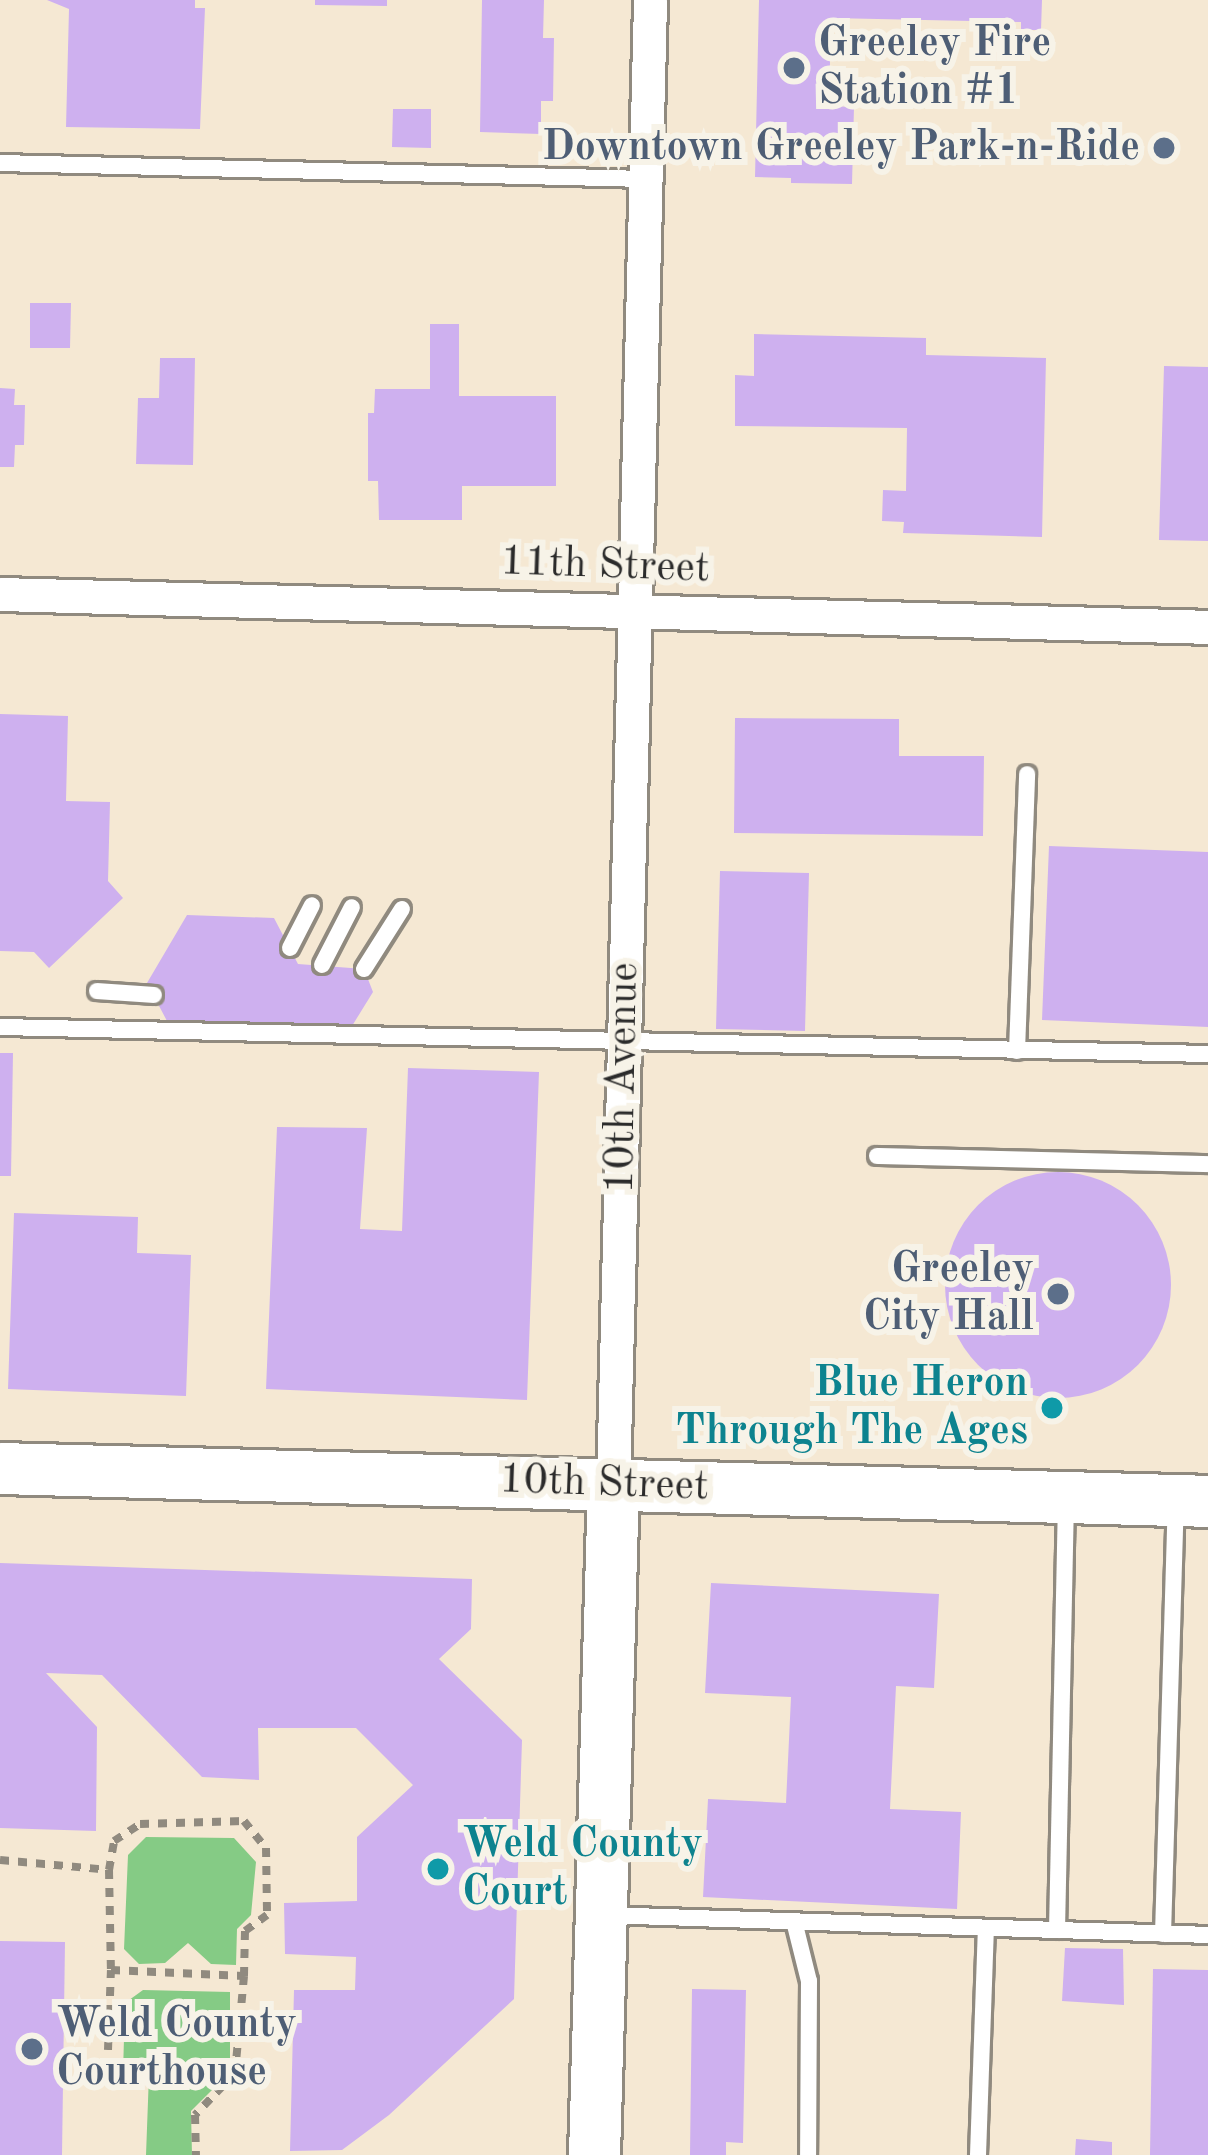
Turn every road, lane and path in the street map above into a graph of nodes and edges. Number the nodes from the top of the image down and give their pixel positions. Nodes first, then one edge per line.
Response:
1 (650, 0) edge
2 (0, 163) edge
3 (645, 179) junction
4 (0, 594) edge
5 (634, 612) junction
6 (1208, 627) edge
7 (1027, 774) dead end
8 (312, 905) dead end
9 (352, 907) dead end
10 (403, 909) dead end
11 (290, 948) dead end
12 (322, 965) dead end
13 (364, 969) dead end
14 (97, 991) dead end
15 (154, 995) dead end
16 (0, 1027) edge
17 (624, 1042) junction
18 (1017, 1051) junction
19 (1208, 1054) edge
20 (878, 1156) dead end
21 (1208, 1164) edge
22 (0, 1468) edge
23 (614, 1484) junction
24 (1066, 1498) junction
25 (1192, 1500) edge
26 (0, 1860) edge
27 (110, 1870) junction
28 (601, 1915) junction
29 (794, 1921) junction
30 (986, 1928) junction
31 (1057, 1930) junction
32 (1163, 1934) junction
33 (1208, 1935) edge
34 (112, 1970) junction
35 (244, 1976) junction
36 (108, 2050) dead end
37 (196, 2155) edge
38 (594, 2155) edge
39 (808, 2155) edge
40 (978, 2155) edge

1 - 3 street, 10th Avenue
2 - 3 lane
3 - 5 street, 10th Avenue
4 - 5 street, 11th Street
5 - 6 street, 11th Street
5 - 17 street, 10th Avenue
7 - 18 lane
8 - 11 lane
9 - 12 lane
10 - 13 lane
14 - 15 lane
16 - 17 lane
17 - 18 lane
17 - 23 street, 10th Avenue
18 - 19 lane
20 - 21 lane
22 - 23 main road, 10th Street
23 - 24 main road, 10th Street
23 - 28 main road, 10th Avenue
24 - 25 main road, 10th Street
24 - 31 lane
25 - 32 lane
26 - 27 path
27 - 34 path
27 - 35 path
28 - 29 lane
28 - 38 main road, 10th Avenue
29 - 30 lane
29 - 39 lane
30 - 31 lane
30 - 40 lane
31 - 32 lane
32 - 33 lane
34 - 35 path
34 - 36 path
35 - 37 path

